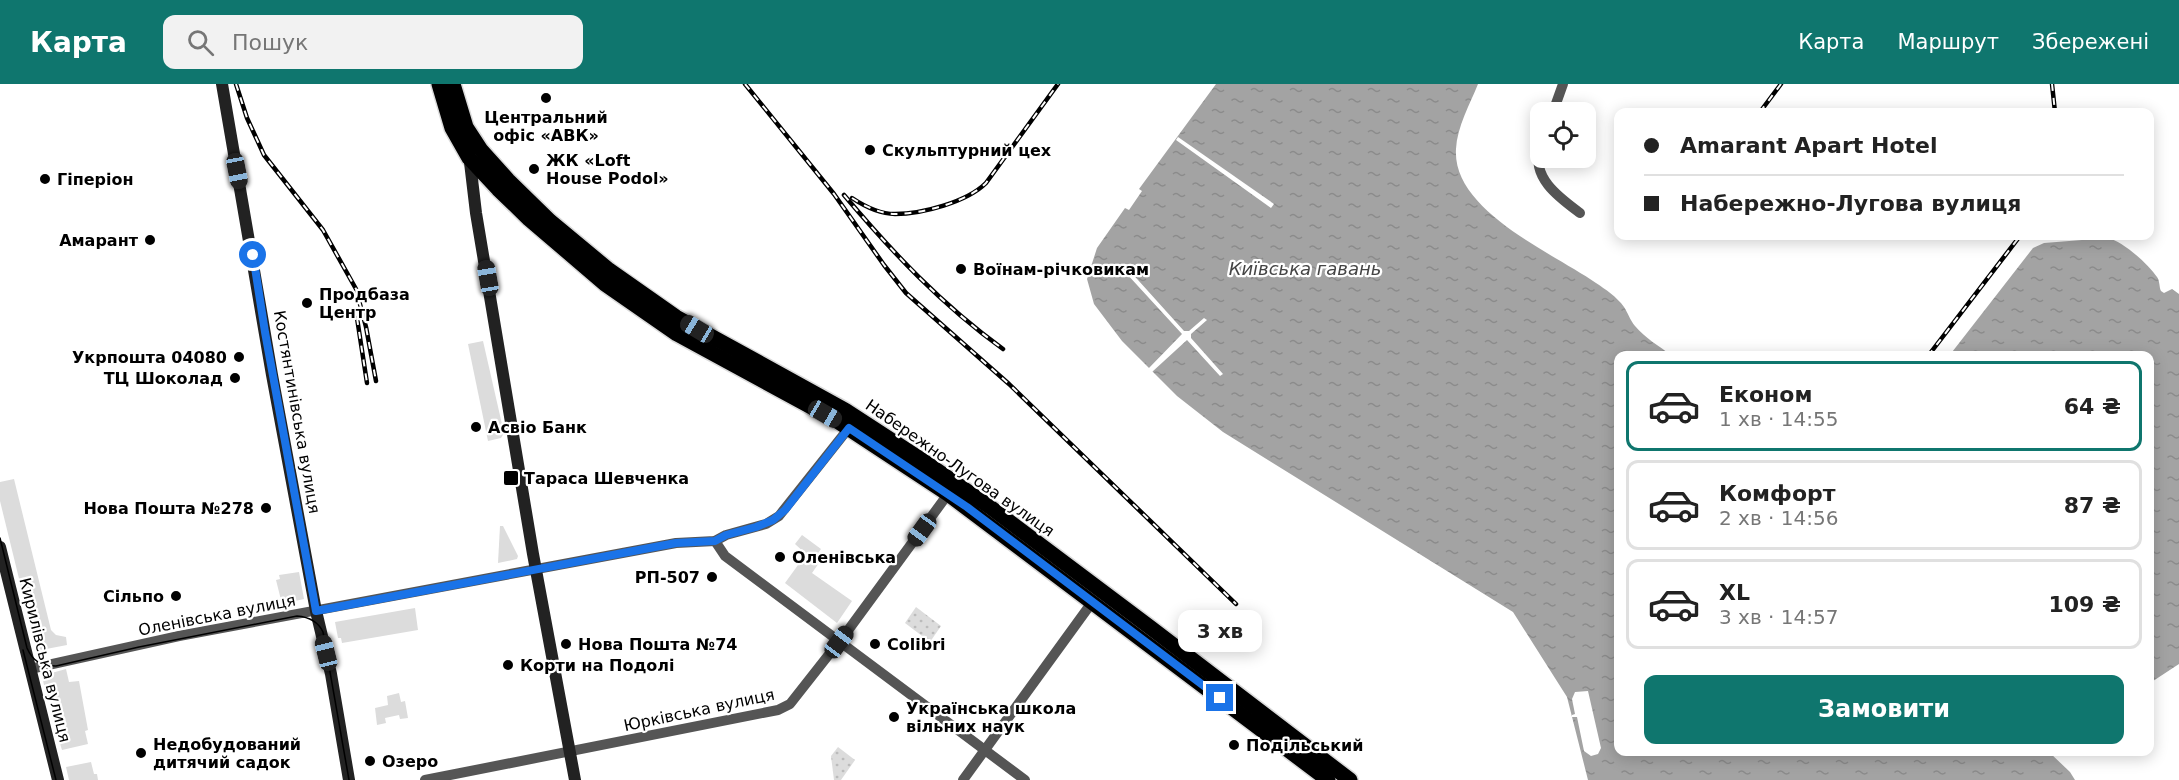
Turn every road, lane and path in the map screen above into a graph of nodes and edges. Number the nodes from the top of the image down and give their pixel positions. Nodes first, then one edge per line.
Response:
1 (222, 84) edge
2 (439, 84) edge
3 (453, 84) edge
4 (1563, 84) edge
5 (1557, 102) edge
6 (466, 127) junction
7 (469, 158) junction
8 (1540, 168) edge
9 (1580, 213) dead end
10 (853, 423) junction
11 (948, 494) junction
12 (715, 541) junction
13 (0, 547) edge
14 (536, 570) junction
15 (1093, 601) junction
16 (316, 611) junction
17 (839, 642) junction
18 (30, 669) junction
19 (984, 750) junction
20 (569, 752) junction
21 (1326, 776) edge
22 (58, 780) edge
23 (349, 780) edge
24 (425, 780) edge
25 (575, 780) edge
26 (963, 780) edge
27 (1025, 780) edge
28 (1350, 780) edge

1 - 16 street, Костянтинівська вулиця
2 - 7 main road, Набережно-Лугова вулиця
3 - 6 main road, Набережно-Лугова вулиця
4 - 5 street
6 - 7 street
6 - 10 main road, Набережно-Лугова вулиця
7 - 10 main road, Набережно-Лугова вулиця
7 - 14 street
8 - 9 street
10 - 11 main road, Набережно-Лугова вулиця
10 - 12 street, Оленівська вулиця
10 - 21 main road, Набережно-Лугова вулиця
11 - 15 main road, Набережно-Лугова вулиця
11 - 17 street, Юрківська вулиця
12 - 14 street, Оленівська вулиця
12 - 17 street
13 - 18 street, Кирилівська вулиця
14 - 16 street, Оленівська вулиця
14 - 20 street
15 - 19 street
15 - 21 main road, Набережно-Лугова вулиця
16 - 18 street, Оленівська вулиця
16 - 23 street, Костянтинівська вулиця
17 - 19 street
17 - 20 street, Юрківська вулиця
18 - 22 street, Кирилівська вулиця
19 - 26 street
19 - 27 street
20 - 24 street, Юрківська вулиця
20 - 25 street
21 - 28 main road, Набережно-Лугова вулиця

